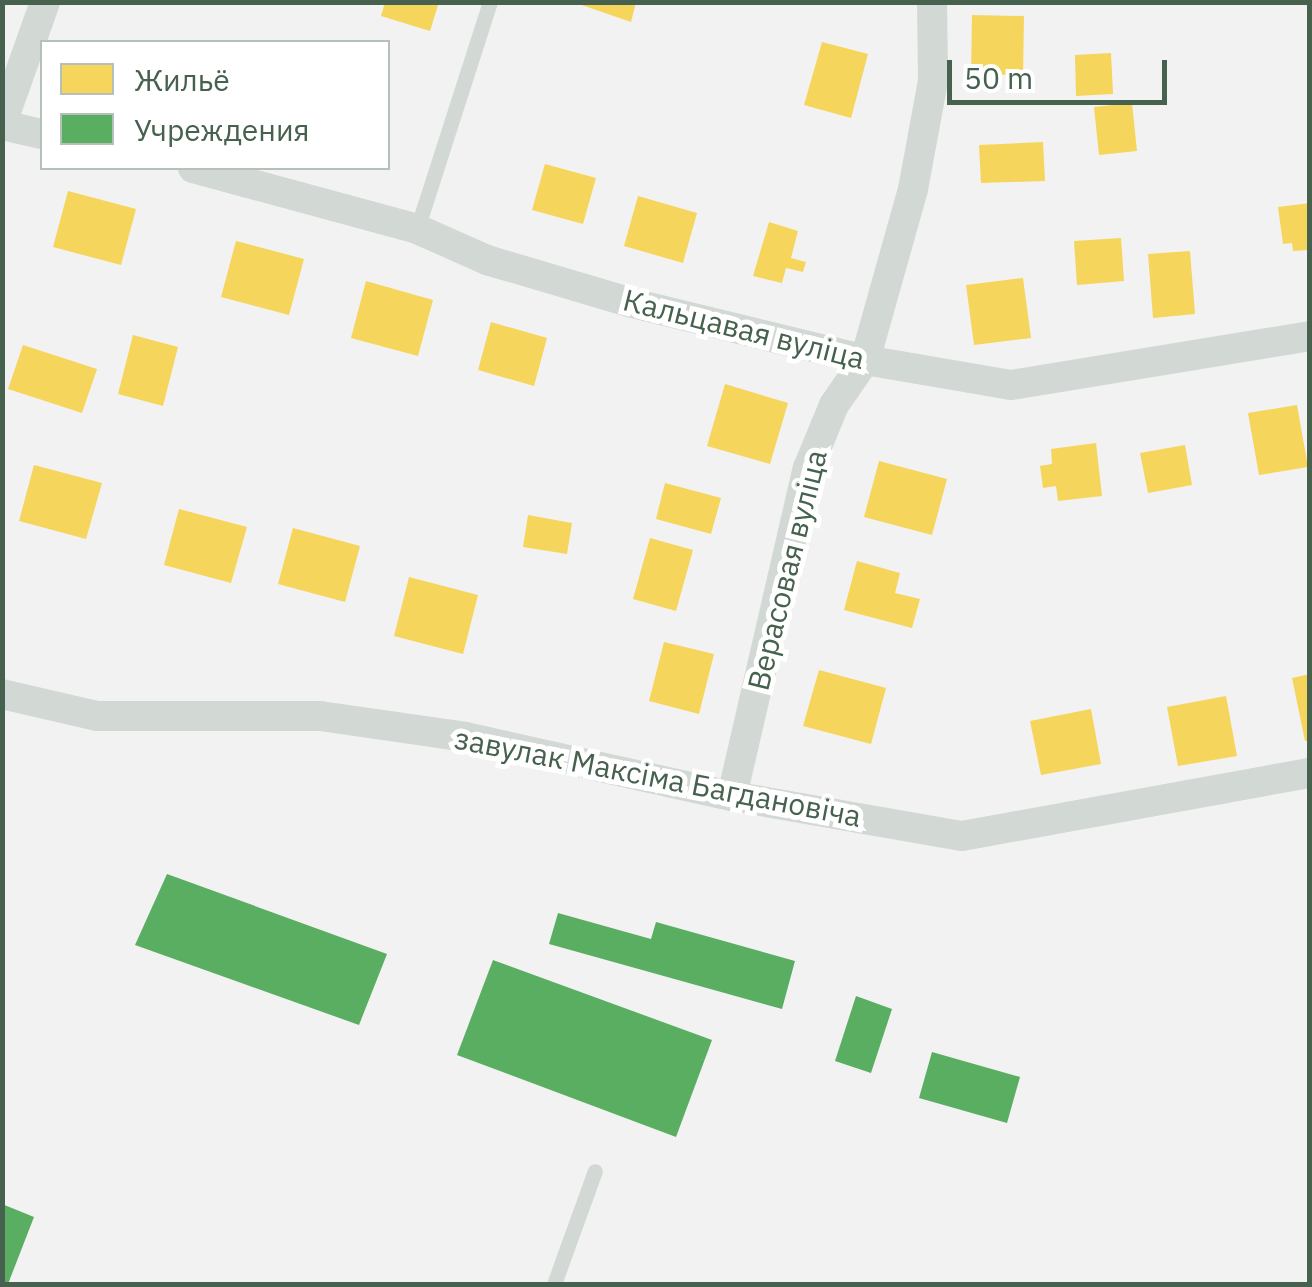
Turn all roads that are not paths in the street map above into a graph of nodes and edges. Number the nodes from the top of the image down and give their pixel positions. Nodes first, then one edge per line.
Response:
1 (45, 2) edge
2 (490, 2) edge
3 (932, 2) edge
4 (2, 124) edge
5 (40, 134) edge
6 (200, 170) edge
7 (417, 229) junction
8 (1310, 336) edge
9 (864, 360) junction
10 (2, 694) edge
11 (1310, 774) edge
12 (732, 796) junction
13 (596, 1171) dead end
14 (554, 1284) edge

1 - 4 street
2 - 7 lane
3 - 9 street, Верасовая вуліца
4 - 5 street
6 - 7 street, Кальцавая вуліца
7 - 9 street, Кальцавая вуліца
8 - 9 street, Кальцавая вуліца
9 - 12 street, Верасовая вуліца
10 - 12 street, завулак Максіма Багдановіча
11 - 12 street, завулак Максіма Багдановіча
13 - 14 lane

